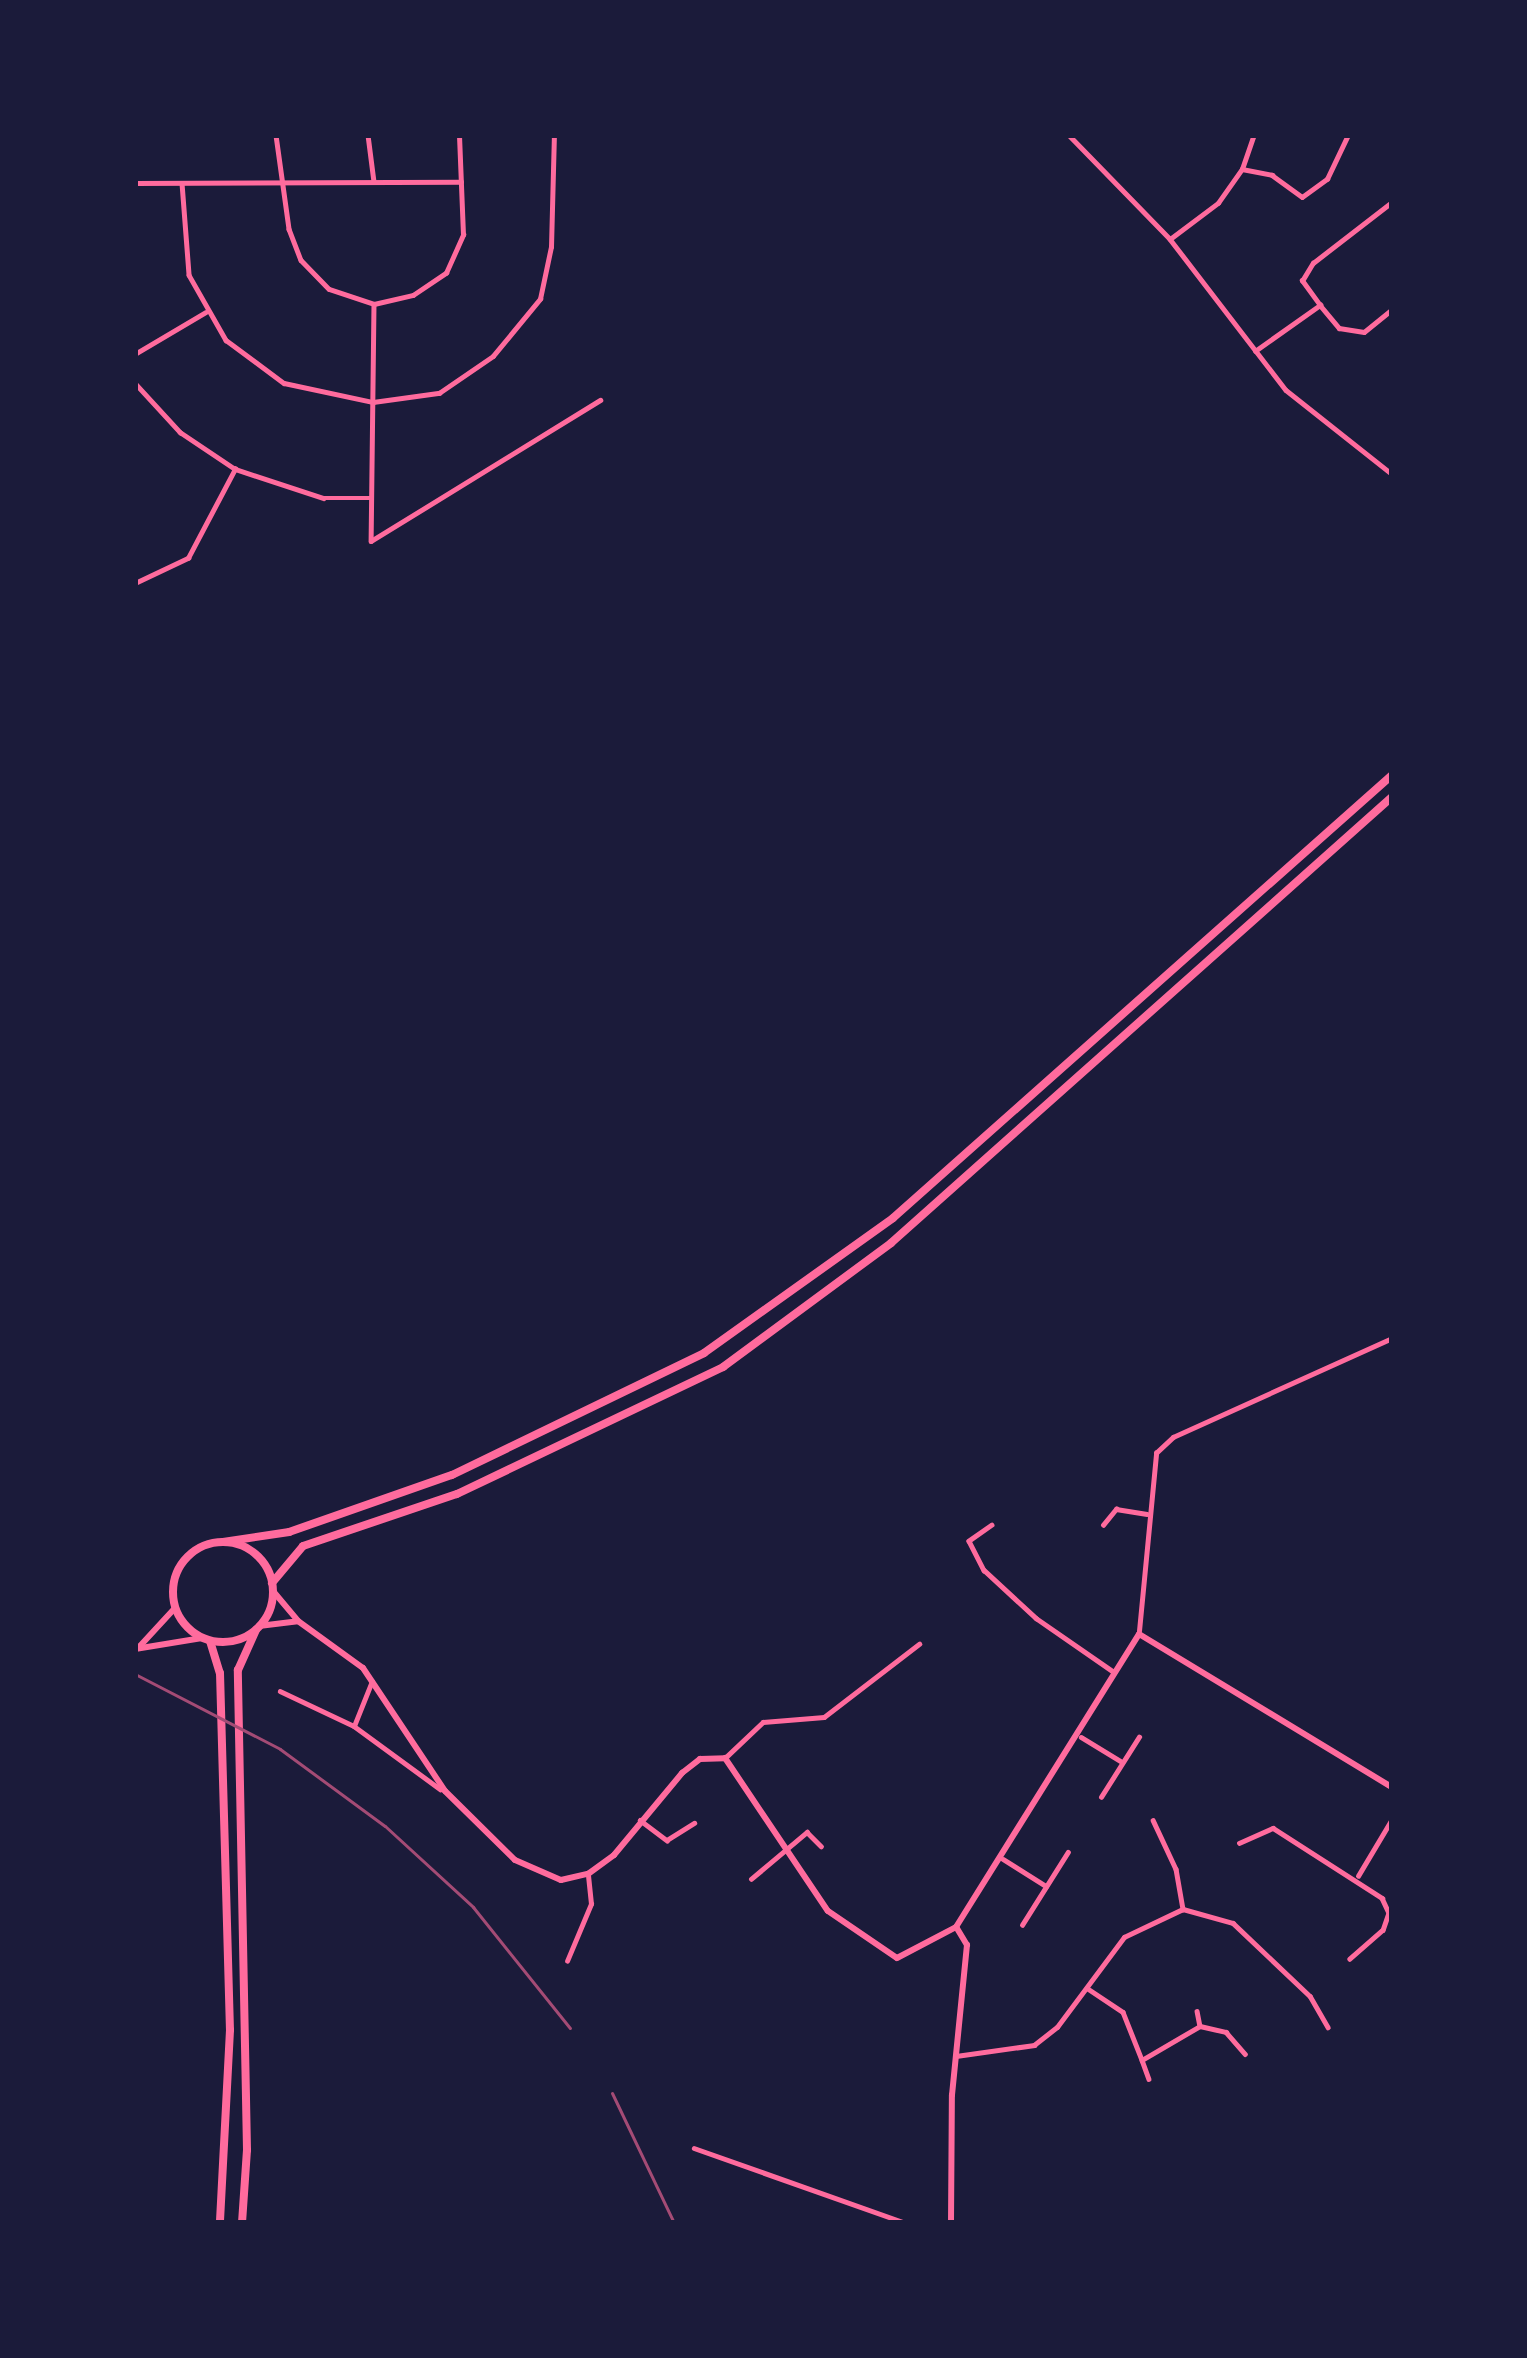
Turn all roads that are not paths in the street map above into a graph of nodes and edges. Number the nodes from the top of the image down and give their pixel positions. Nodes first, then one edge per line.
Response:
1 (276, 135) edge
2 (368, 135) edge
3 (459, 135) edge
4 (554, 135) edge
5 (1069, 135) edge
6 (1254, 135) edge
7 (1348, 135) edge
8 (1242, 169) junction
9 (283, 182) junction
10 (374, 182) junction
11 (461, 182) junction
12 (135, 183) edge
13 (182, 183) junction
14 (1392, 202) edge
15 (1170, 239) junction
16 (374, 304) junction
17 (1320, 305) junction
18 (1392, 310) edge
19 (206, 312) junction
20 (1255, 351) junction
21 (135, 354) edge
22 (135, 382) edge
23 (601, 400) dead end
24 (373, 402) junction
25 (235, 469) junction
26 (1392, 474) edge
27 (371, 499) junction
28 (135, 583) edge
29 (1392, 775) edge
30 (1392, 797) edge
31 (1392, 1338) edge
32 (1147, 1514) junction
33 (1102, 1525) dead end
34 (992, 1526) dead end
35 (224, 1542) junction
36 (272, 1587) junction
37 (175, 1608) junction
38 (298, 1621) junction
39 (257, 1628) junction
40 (1139, 1634) junction
41 (206, 1639) junction
42 (919, 1644) dead end
43 (136, 1648) edge
44 (1116, 1673) junction
45 (373, 1681) junction
46 (280, 1691) dead end
47 (354, 1726) junction
48 (1081, 1737) junction
49 (1139, 1737) dead end
50 (725, 1758) junction
51 (1123, 1762) junction
52 (1392, 1787) edge
53 (446, 1792) junction
54 (1101, 1797) dead end
55 (1392, 1819) edge
56 (640, 1820) junction
57 (1153, 1820) dead end
58 (694, 1823) dead end
59 (1239, 1843) dead end
60 (821, 1846) dead end
61 (787, 1847) junction
62 (1068, 1852) dead end
63 (1003, 1858) junction
64 (588, 1874) junction
65 (1358, 1876) junction
66 (751, 1879) dead end
67 (1046, 1886) junction
68 (1183, 1909) junction
69 (1022, 1925) dead end
70 (956, 1927) junction
71 (1350, 1959) dead end
72 (567, 1961) dead end
73 (1087, 1988) junction
74 (1197, 2011) dead end
75 (1200, 2026) junction
76 (1328, 2027) dead end
77 (1245, 2054) dead end
78 (956, 2056) junction
79 (1142, 2060) junction
80 (1148, 2079) dead end
81 (694, 2148) dead end
82 (220, 2223) edge
83 (242, 2223) edge
84 (906, 2223) edge
85 (951, 2223) edge

1 - 9 street
2 - 10 street
3 - 11 street
4 - 24 street
5 - 15 street
6 - 8 street
7 - 8 street
8 - 15 street
9 - 10 street
9 - 13 street
9 - 16 street
10 - 11 street
11 - 16 street
12 - 13 street
13 - 19 street
14 - 17 street
15 - 20 street
16 - 24 street
17 - 18 street
17 - 20 street
19 - 21 street
19 - 24 street
20 - 26 street
22 - 25 street
23 - 27 street
24 - 27 street
25 - 27 street
25 - 28 street
29 - 35 highway
30 - 36 highway
31 - 32 street
32 - 33 street
32 - 40 street
34 - 44 street
35 - 36 highway
35 - 37 highway
36 - 38 street
36 - 39 highway
37 - 41 highway
37 - 43 street
38 - 39 street
38 - 45 street
39 - 41 highway
39 - 83 highway
40 - 44 street
40 - 52 street
41 - 43 street
41 - 82 highway
42 - 50 street
44 - 48 street
45 - 47 street
45 - 53 street
46 - 47 street
47 - 53 street
48 - 51 street
48 - 63 street
49 - 51 street
50 - 56 street
50 - 61 street
51 - 54 street
53 - 64 street
55 - 65 street
56 - 58 street
56 - 64 street
57 - 68 street
59 - 65 street
60 - 61 street
61 - 66 street
61 - 70 street
62 - 67 street
63 - 67 street
63 - 70 street
64 - 72 street
65 - 71 street
67 - 69 street
68 - 73 street
68 - 76 street
70 - 78 street
73 - 78 street
73 - 79 street
74 - 75 street
75 - 77 street
75 - 79 street
78 - 85 street
79 - 80 street
81 - 84 street

